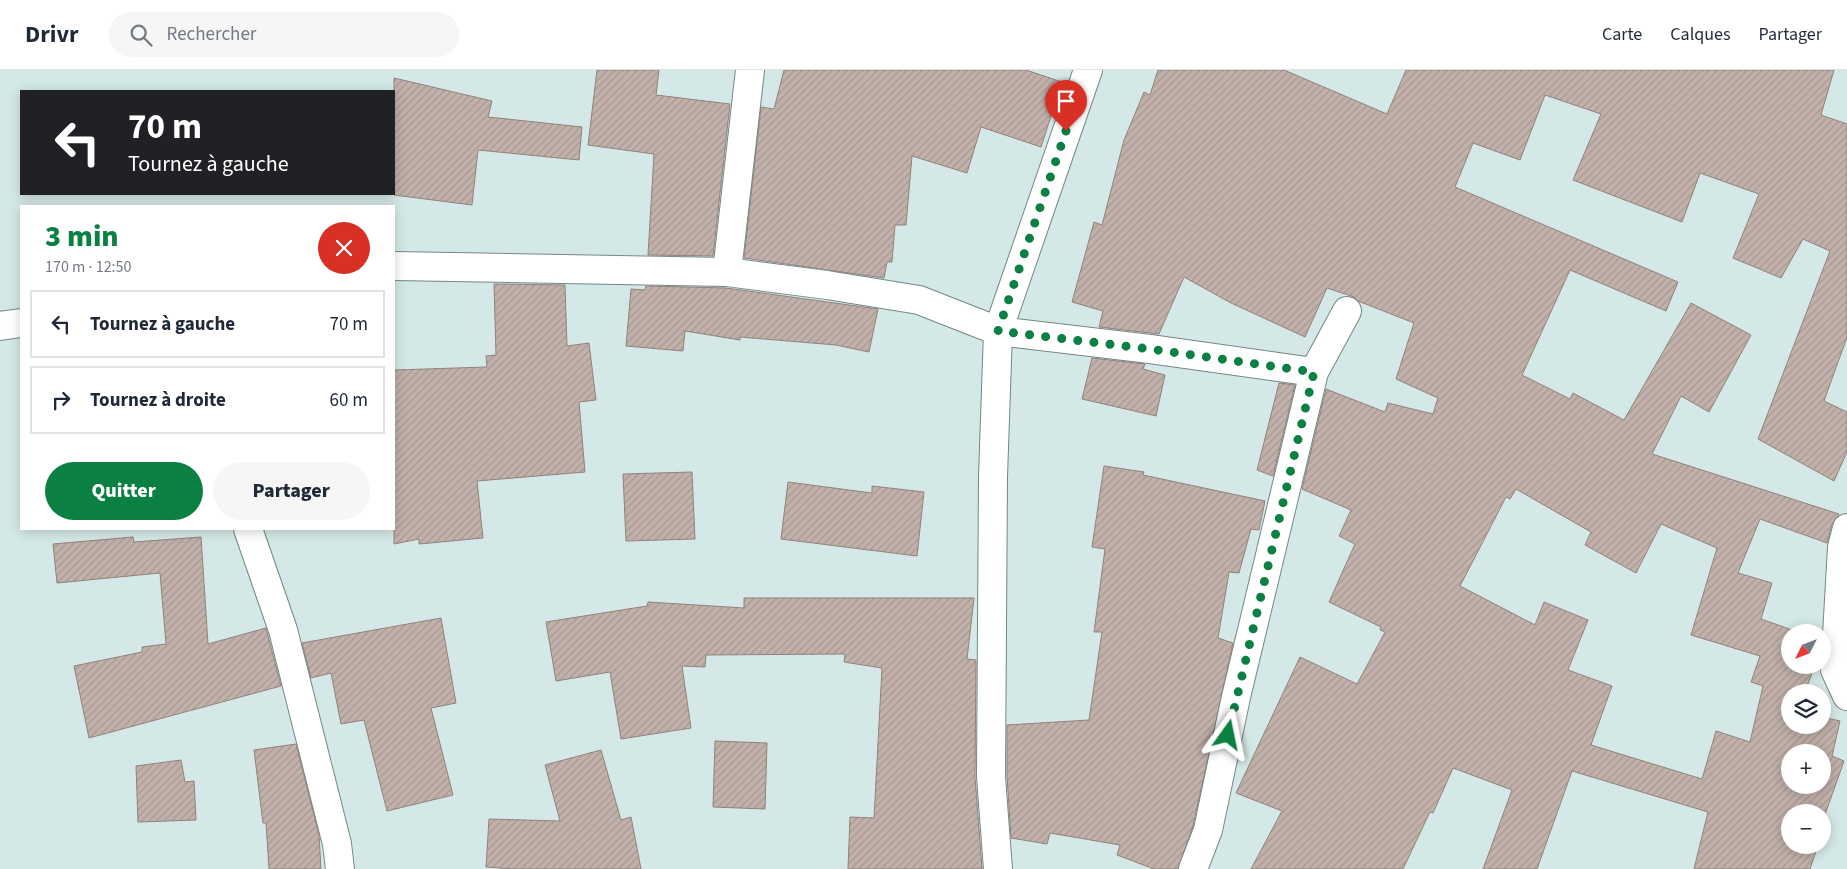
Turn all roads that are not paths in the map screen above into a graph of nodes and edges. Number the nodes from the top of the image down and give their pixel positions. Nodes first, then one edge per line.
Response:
1 (750, 70) edge
2 (1088, 70) edge
3 (395, 266) edge
4 (727, 272) junction
5 (1347, 311) dead end
6 (20, 322) edge
7 (0, 326) edge
8 (998, 331) junction
9 (1314, 372) junction
10 (1847, 528) edge
11 (248, 530) edge
12 (1847, 696) edge
13 (340, 869) edge
14 (998, 869) edge
15 (1193, 869) edge

1 - 4 street
2 - 8 street
3 - 4 street
4 - 8 street
5 - 9 street
6 - 7 street
8 - 9 street
8 - 14 street
9 - 15 street
10 - 12 street
11 - 13 street

